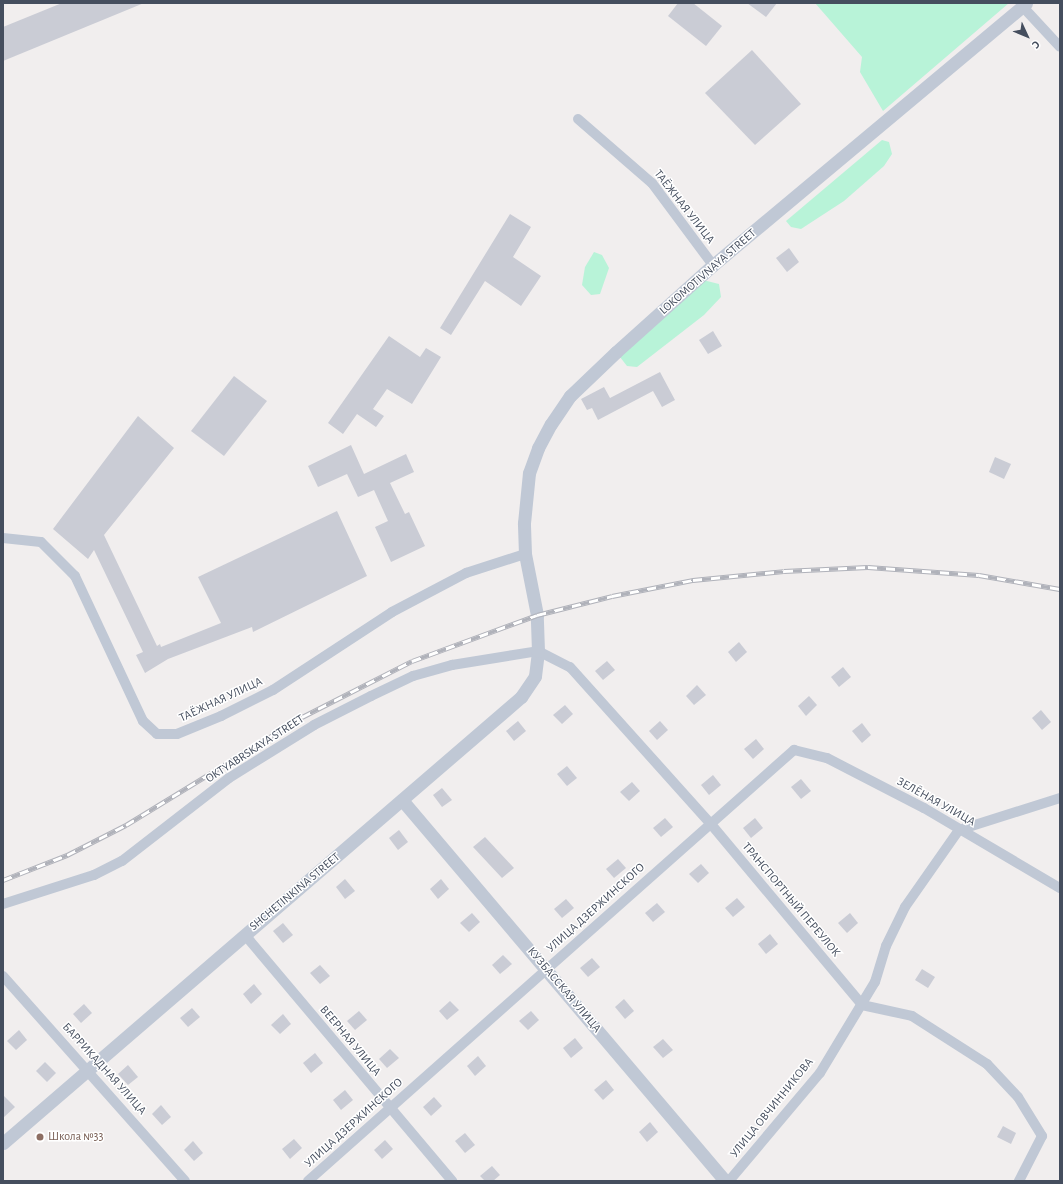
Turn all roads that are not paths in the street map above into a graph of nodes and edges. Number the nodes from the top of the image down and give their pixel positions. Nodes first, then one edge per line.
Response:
1 (1024, 5) edge
2 (1060, 47) edge
3 (578, 119) dead end
4 (713, 265) junction
5 (3, 538) edge
6 (526, 554) junction
7 (537, 615) joint
8 (538, 651) junction
9 (794, 750) joint
10 (1060, 798) edge
11 (402, 800) junction
12 (710, 823) junction
13 (959, 830) junction
14 (1060, 888) edge
15 (3, 904) edge
16 (245, 935) junction
17 (546, 968) junction
18 (3, 976) edge
19 (862, 1005) junction
20 (88, 1069) junction
21 (390, 1108) junction
22 (3, 1143) edge
23 (186, 1181) edge
24 (308, 1181) edge
25 (452, 1181) edge
26 (725, 1181) edge
27 (729, 1181) edge
28 (1019, 1181) edge

1 - 2 street
1 - 4 street, LOKOMOTIVNAYA STREET
3 - 4 street, ТАЁЖНАЯ УЛИЦА
4 - 6 street, LOKOMOTIVNAYA STREET
5 - 6 street, ТАЁЖНАЯ УЛИЦА
6 - 7 street, LOKOMOTIVNAYA STREET
7 - 8 street, SHCHETINKINA STREET
8 - 11 street, SHCHETINKINA STREET
8 - 12 street, ТРАНСПОРТНЫЙ ПЕРЕУЛОК
8 - 15 street, OKTYABRSKAYA STREET
9 - 12 street, УЛИЦА ДЗЕРЖИНСКОГО
9 - 13 street, ЗЕЛЁНАЯ УЛИЦА
10 - 13 street
11 - 16 street, SHCHETINKINA STREET
11 - 17 street, КУЗБАССКАЯ УЛИЦА
12 - 17 street, УЛИЦА ДЗЕРЖИНСКОГО
12 - 19 street, ТРАНСПОРТНЫЙ ПЕРЕУЛОК
13 - 14 street, ЗЕЛЁНАЯ УЛИЦА
13 - 19 street, УЛИЦА ОВЧИННИКОВА
16 - 20 street, SHCHETINKINA STREET
16 - 21 street, ВЕЕРНАЯ УЛИЦА
17 - 21 street, УЛИЦА ДЗЕРЖИНСКОГО
17 - 26 street, КУЗБАССКАЯ УЛИЦА
18 - 20 street, БАРРИКАДНАЯ УЛИЦА
19 - 27 street, УЛИЦА ОВЧИННИКОВА
19 - 28 street
20 - 22 street, SHCHETINKINA STREET
20 - 23 street, БАРРИКАДНАЯ УЛИЦА
21 - 24 street, УЛИЦА ДЗЕРЖИНСКОГО
21 - 25 street, ВЕЕРНАЯ УЛИЦА

